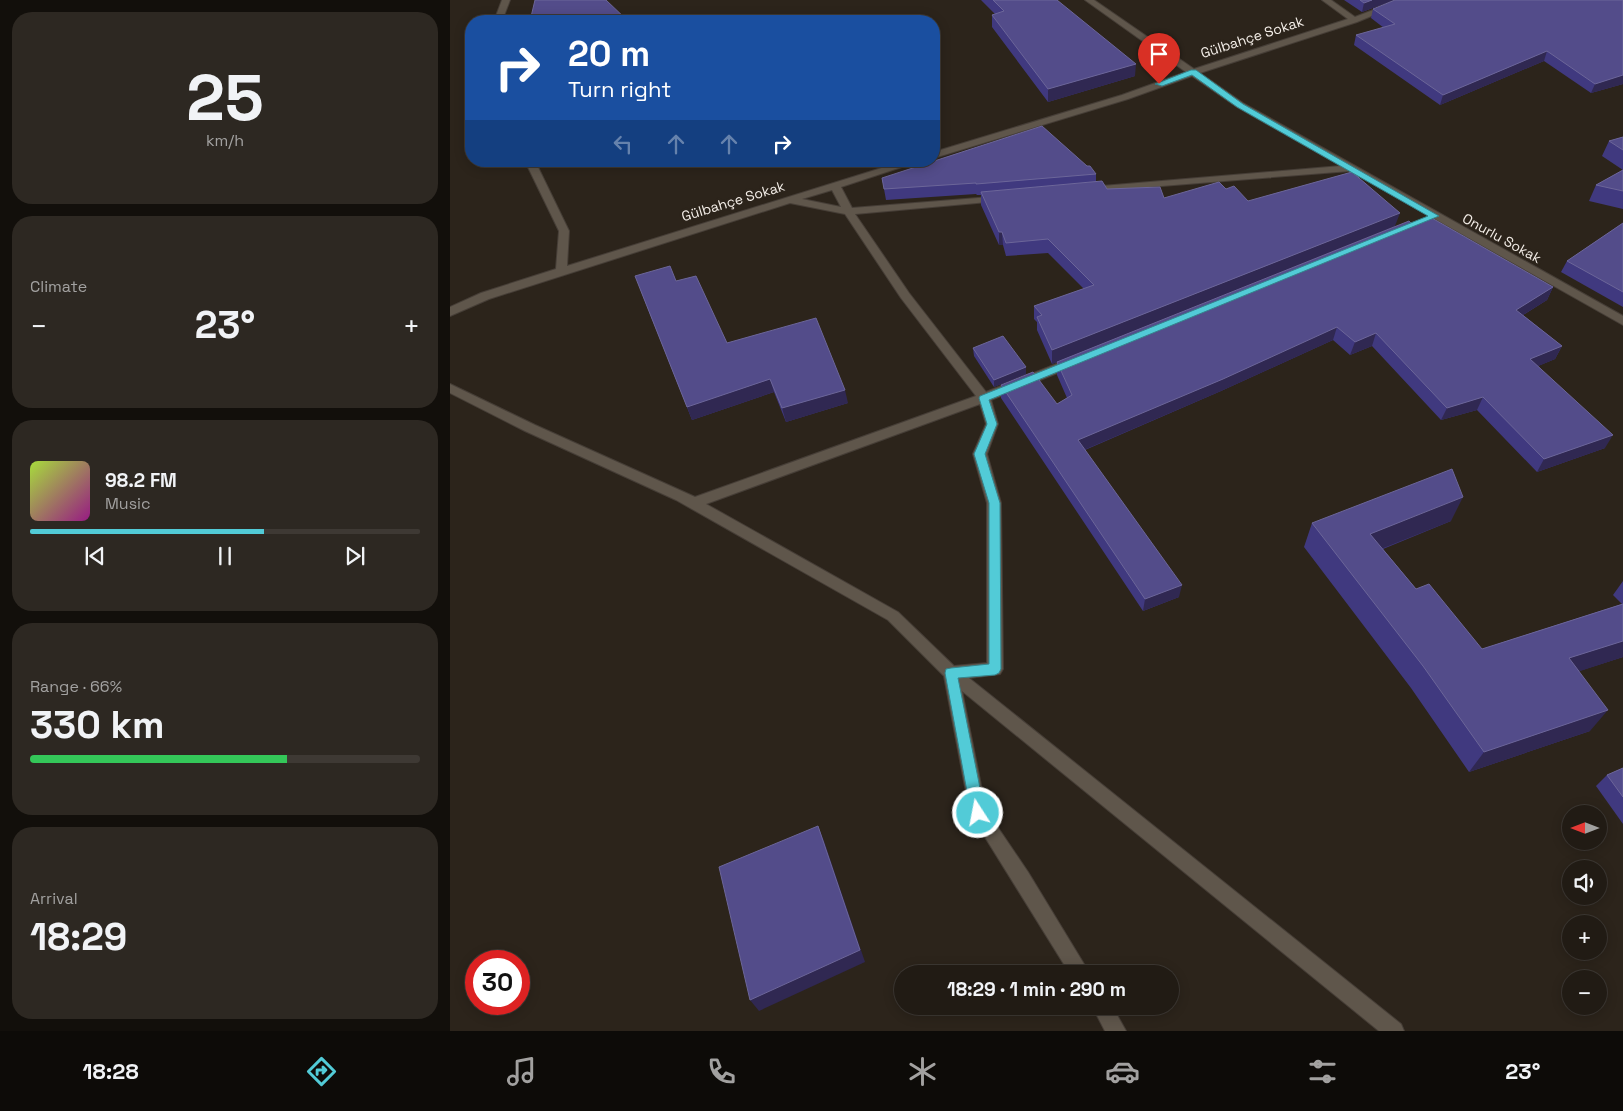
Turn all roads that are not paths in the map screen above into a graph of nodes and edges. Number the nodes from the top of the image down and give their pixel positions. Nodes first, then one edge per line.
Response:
1 (506, 0) edge
2 (1090, 0) edge
3 (1326, 0) edge
4 (1406, 0) edge
5 (500, 15) edge
6 (1354, 20) junction
7 (1193, 72) junction
8 (940, 153) edge
9 (533, 167) edge
10 (896, 167) edge
11 (1351, 168) junction
12 (835, 186) junction
13 (1074, 192) edge
14 (1006, 198) edge
15 (789, 200) junction
16 (848, 211) junction
17 (561, 271) junction
18 (450, 312) edge
19 (1623, 321) edge
20 (1085, 358) edge
21 (450, 388) edge
22 (984, 398) junction
23 (694, 503) junction
24 (951, 673) junction
25 (1075, 965) edge
26 (1106, 1015) edge
27 (1116, 1031) edge
28 (1394, 1031) edge

1 - 5 street
2 - 7 street, Onurlu Sokak
3 - 6 street
4 - 6 street, Gülbahçe Sokak
6 - 7 street, Gülbahçe Sokak
7 - 8 street, Gülbahçe Sokak
7 - 11 street, Onurlu Sokak
9 - 17 street
10 - 12 street, Gülbahçe Sokak
11 - 13 street
11 - 19 street, Onurlu Sokak
12 - 15 street, Gülbahçe Sokak
12 - 16 street
14 - 16 street
15 - 16 street
15 - 17 street, Gülbahçe Sokak
16 - 22 street
17 - 18 street, Gülbahçe Sokak
20 - 22 street
21 - 23 street
22 - 23 street
22 - 24 street
23 - 24 street
24 - 25 street
24 - 28 street
26 - 27 street

